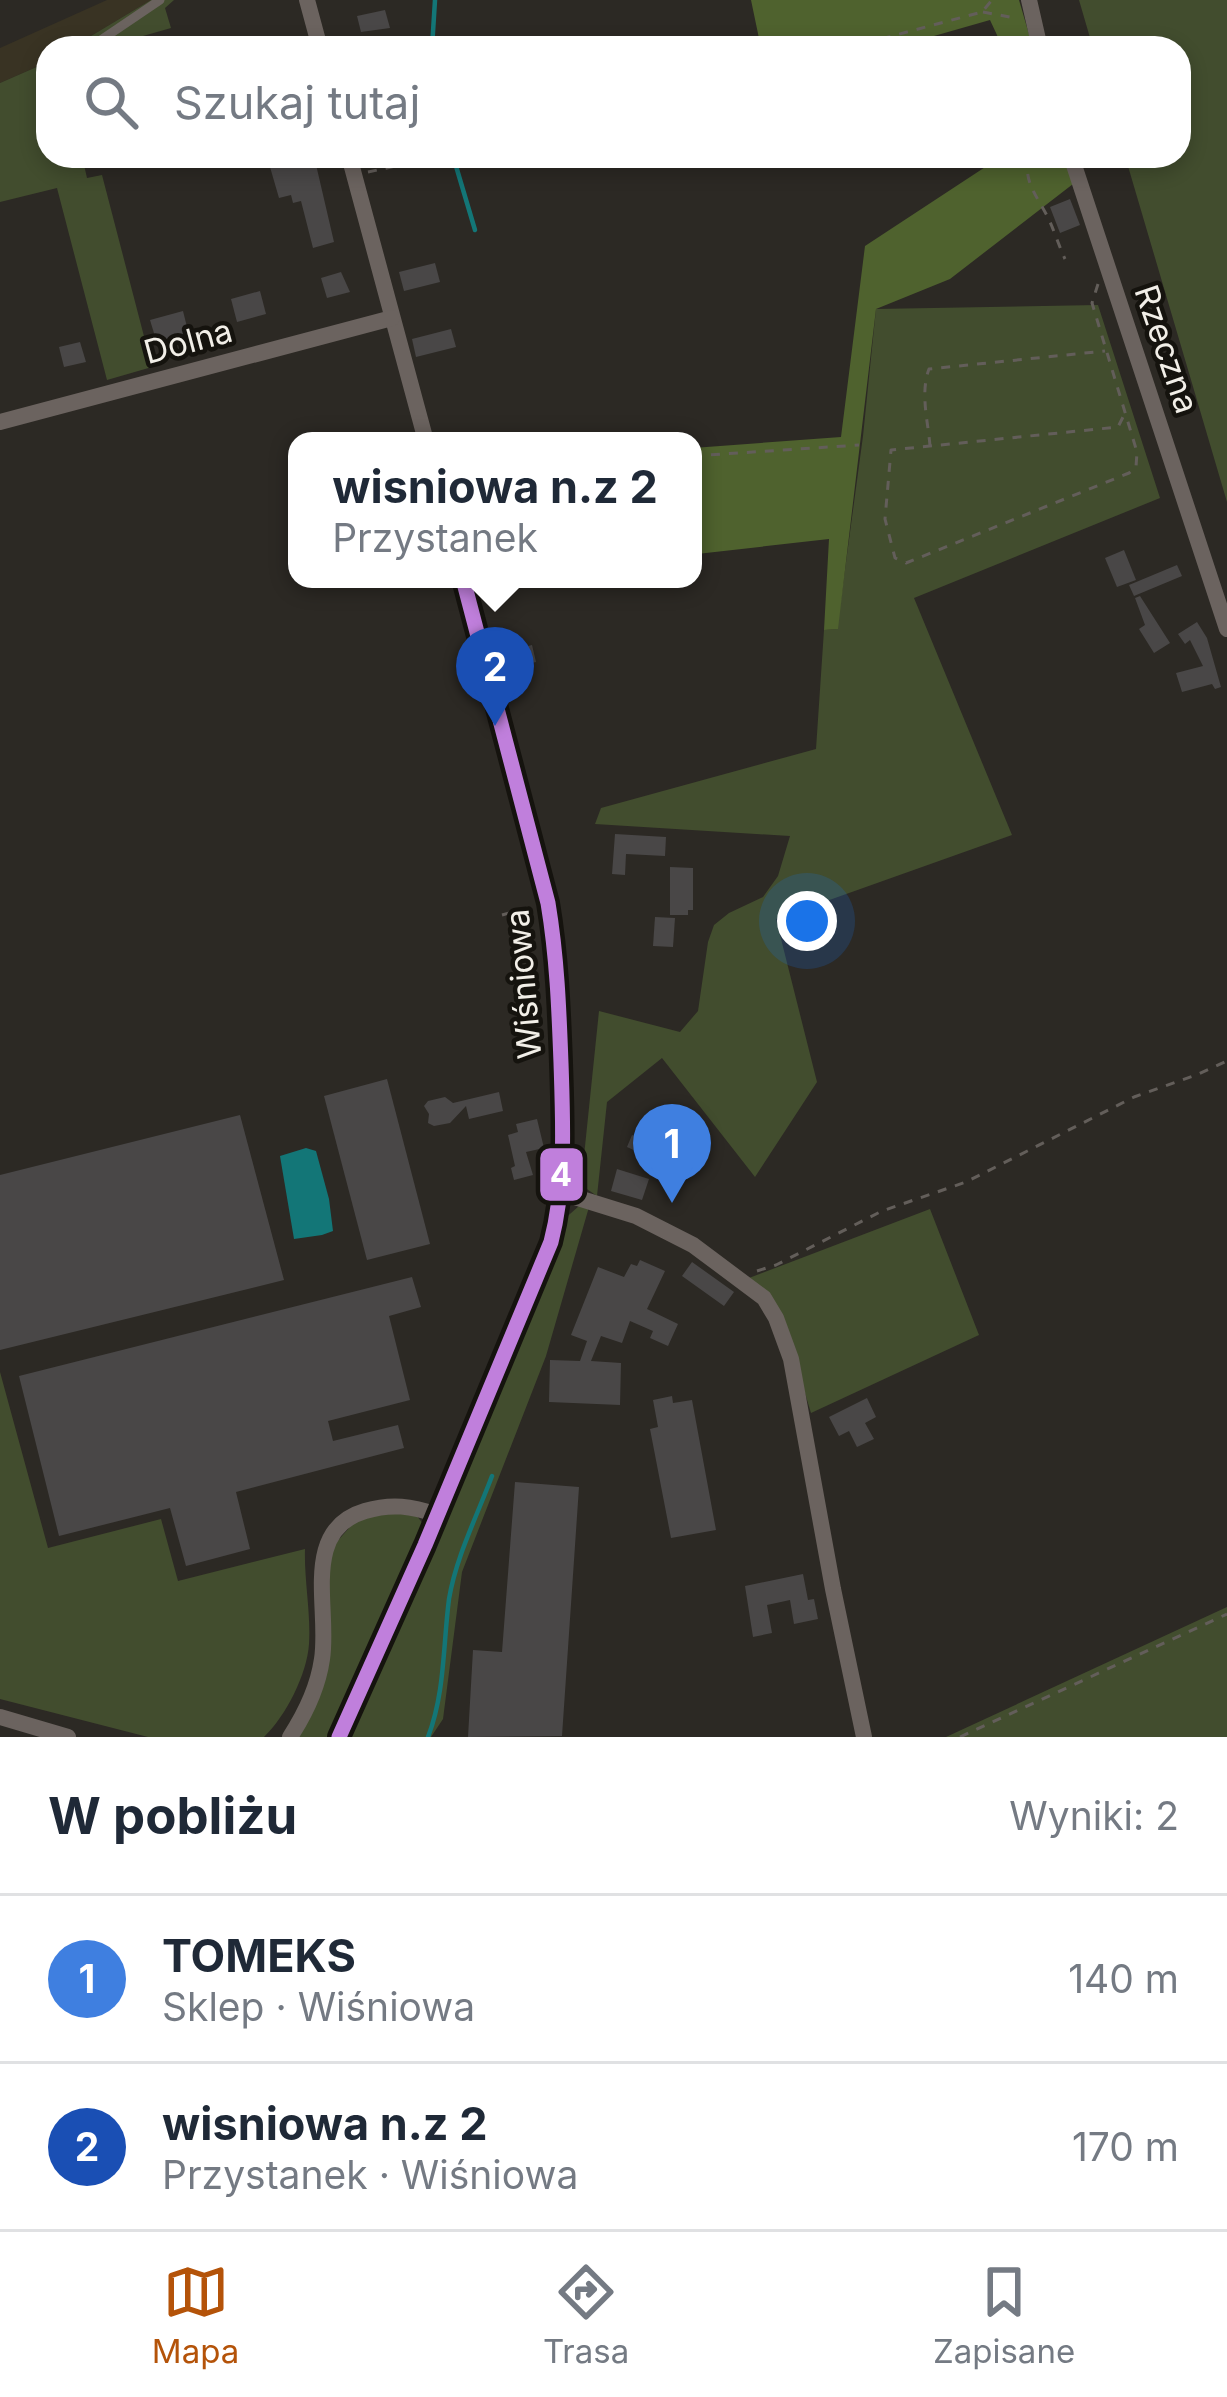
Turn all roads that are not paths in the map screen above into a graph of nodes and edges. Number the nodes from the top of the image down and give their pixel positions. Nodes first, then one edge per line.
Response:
1 (160, 0) edge
2 (307, 0) edge
3 (1028, 0) edge
4 (107, 36) edge
5 (317, 36) edge
6 (1037, 36) edge
7 (352, 168) edge
8 (1075, 168) edge
9 (392, 318) junction
10 (0, 422) edge
11 (424, 432) edge
12 (465, 588) edge
13 (1227, 629) edge
14 (562, 1185) junction
15 (438, 1516) junction
16 (0, 1717) edge
17 (68, 1737) edge
18 (290, 1737) edge
19 (339, 1737) edge
20 (864, 1737) edge

1 - 4 lane
2 - 5 street
3 - 6 street
7 - 9 street
8 - 13 street, Rzeczna
9 - 10 street, Dolna
9 - 11 street
12 - 14 street, Wiśniowa
14 - 15 street, Wiśniowa
14 - 20 street
15 - 18 street
15 - 19 street, Wiśniowa
16 - 17 street

